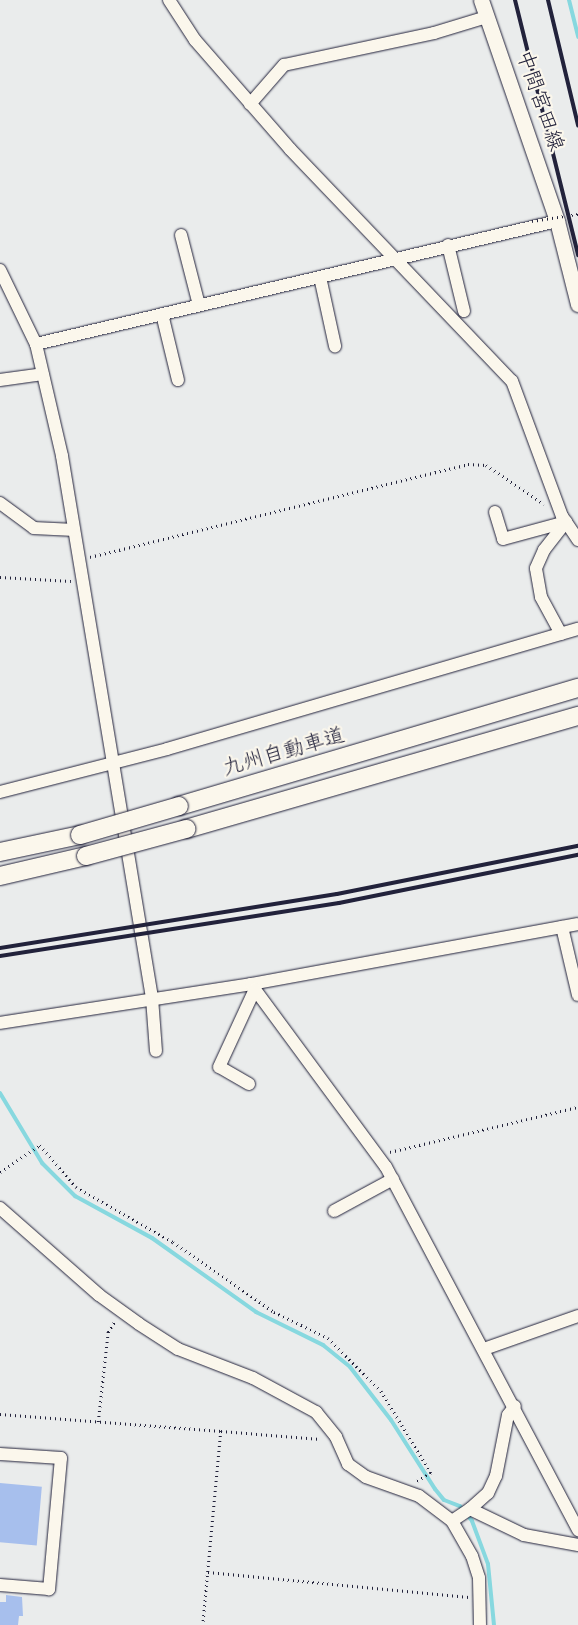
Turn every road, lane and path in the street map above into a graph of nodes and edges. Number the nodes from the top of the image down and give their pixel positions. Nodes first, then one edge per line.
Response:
1 (169, 0) edge
2 (481, 0) edge
3 (487, 17) junction
4 (250, 104) junction
5 (578, 214) edge
6 (532, 221) dead end
7 (557, 221) junction
8 (181, 235) dead end
9 (448, 245) junction
10 (397, 258) junction
11 (0, 270) edge
12 (320, 277) junction
13 (578, 304) edge
14 (199, 305) junction
15 (464, 312) dead end
16 (162, 314) junction
17 (36, 344) junction
18 (335, 346) dead end
19 (43, 374) junction
20 (0, 380) edge
21 (178, 380) dead end
22 (0, 502) edge
23 (495, 512) dead end
24 (564, 519) junction
25 (74, 530) junction
26 (578, 540) edge
27 (78, 560) junction
28 (0, 577) edge
29 (82, 582) junction
30 (578, 629) edge
31 (561, 634) junction
32 (578, 688) edge
33 (578, 716) edge
34 (114, 763) junction
35 (0, 792) edge
36 (0, 852) edge
37 (0, 876) edge
38 (578, 924) edge
39 (562, 927) junction
40 (254, 986) junction
41 (578, 995) edge
42 (152, 998) junction
43 (0, 1023) edge
44 (156, 1051) dead end
45 (249, 1084) dead end
46 (578, 1107) edge
47 (378, 1155) junction
48 (0, 1172) edge
49 (393, 1179) junction
50 (0, 1208) edge
51 (334, 1211) dead end
52 (120, 1310) junction
53 (578, 1316) edge
54 (484, 1349) junction
55 (515, 1406) junction
56 (0, 1414) edge
57 (98, 1422) junction
58 (221, 1431) junction
59 (338, 1440) junction
60 (0, 1454) edge
61 (405, 1491) junction
62 (470, 1509) junction
63 (452, 1521) junction
64 (578, 1530) edge
65 (578, 1544) edge
66 (208, 1572) junction
67 (0, 1585) edge
68 (480, 1598) junction
69 (203, 1625) edge
70 (480, 1625) edge

1 - 4 street
2 - 3 main road, 中間宮田線
3 - 4 street
3 - 7 main road, 中間宮田線
4 - 10 street
5 - 6 path, bridge
7 - 9 street
7 - 13 main road, 中間宮田線
8 - 14 street
9 - 10 street
9 - 15 street
10 - 12 street
10 - 24 street
11 - 17 street
12 - 14 street
12 - 18 street
14 - 16 street
16 - 17 street
16 - 21 street
17 - 19 street
19 - 20 street
19 - 25 street
22 - 25 street
23 - 24 street
24 - 26 street
24 - 27 path
24 - 31 street
25 - 27 street
27 - 29 street
28 - 29 path
29 - 34 street
30 - 31 street
31 - 34 street
32 - 36 highway, 九州自動車道, bridge
33 - 37 highway, bridge
34 - 35 street
34 - 42 street
38 - 39 street
39 - 40 street
39 - 41 street
40 - 42 street
40 - 45 street
40 - 47 street
42 - 43 street
42 - 44 street
46 - 47 path
47 - 49 street
48 - 61 path
49 - 51 street
49 - 54 street
50 - 52 street
52 - 57 path
52 - 59 street
53 - 54 street
54 - 55 street
55 - 62 street
55 - 64 street
56 - 57 path
57 - 58 path
58 - 59 path
58 - 66 path
59 - 61 street
60 - 67 street
61 - 63 street
62 - 63 street
62 - 65 street
63 - 68 street
66 - 68 path
66 - 69 path
68 - 70 street

